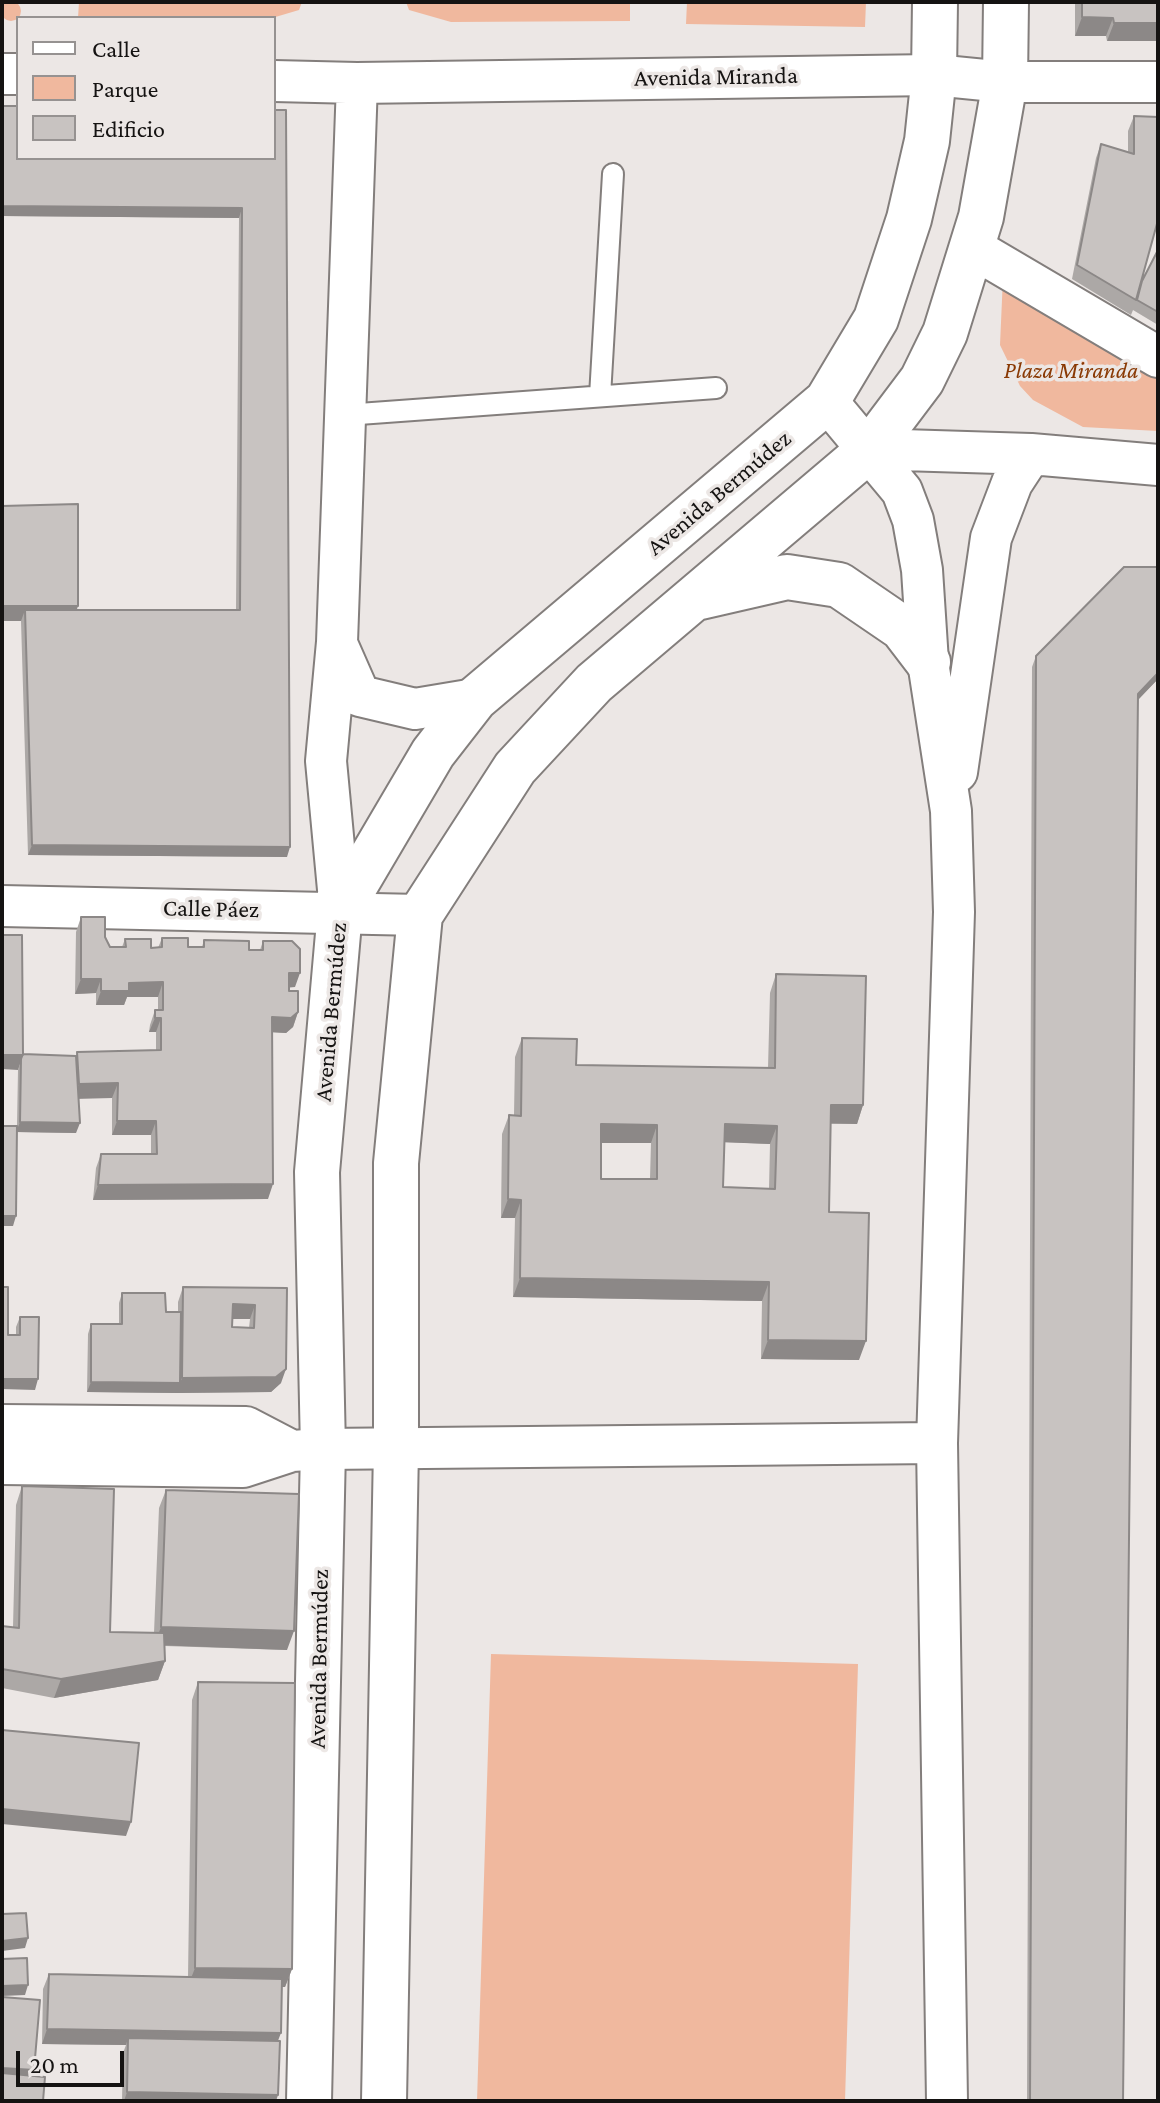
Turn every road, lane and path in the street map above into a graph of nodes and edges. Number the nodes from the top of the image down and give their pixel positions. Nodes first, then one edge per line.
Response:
1 (935, 2) edge
2 (1006, 2) edge
3 (934, 75) junction
4 (276, 81) edge
5 (1005, 82) junction
6 (1158, 82) edge
7 (357, 83) junction
8 (613, 174) dead end
9 (971, 247) junction
10 (1158, 357) edge
11 (716, 388) dead end
12 (600, 396) junction
13 (827, 401) junction
14 (345, 415) junction
15 (870, 449) junction
16 (1031, 454) junction
17 (1158, 465) edge
18 (694, 598) junction
19 (337, 642) junction
20 (928, 662) junction
21 (475, 699) junction
22 (951, 811) junction
23 (2, 906) edge
24 (340, 911) junction
25 (420, 915) junction
26 (2, 1425) edge
27 (937, 1443) junction
28 (396, 1448) junction
29 (308, 1450) junction
30 (2, 1464) edge
31 (309, 2101) edge
32 (384, 2101) edge
33 (947, 2101) edge

1 - 3 street, Avenida Bermúdez
2 - 5 street
3 - 5 street, Avenida Miranda
3 - 7 street, Avenida Miranda
3 - 13 street, Avenida Bermúdez
4 - 7 street, Avenida Miranda
5 - 6 street, Avenida Miranda
5 - 9 street
7 - 14 street
8 - 12 lane
9 - 10 street
9 - 15 street
11 - 12 lane
12 - 14 lane
13 - 15 street
13 - 21 street, Avenida Bermúdez
14 - 19 street
15 - 16 street
15 - 18 street
15 - 20 street
16 - 17 street
16 - 22 street
18 - 20 street
18 - 25 street
19 - 21 street
19 - 24 street
20 - 22 street
21 - 24 street, Avenida Bermúdez
22 - 27 street
23 - 24 street, Calle Páez
24 - 25 street, Calle Páez
24 - 29 street, Avenida Bermúdez
25 - 28 street
26 - 29 street
27 - 28 street
27 - 33 street
28 - 29 street
28 - 32 street
29 - 30 street
29 - 31 street, Avenida Bermúdez

